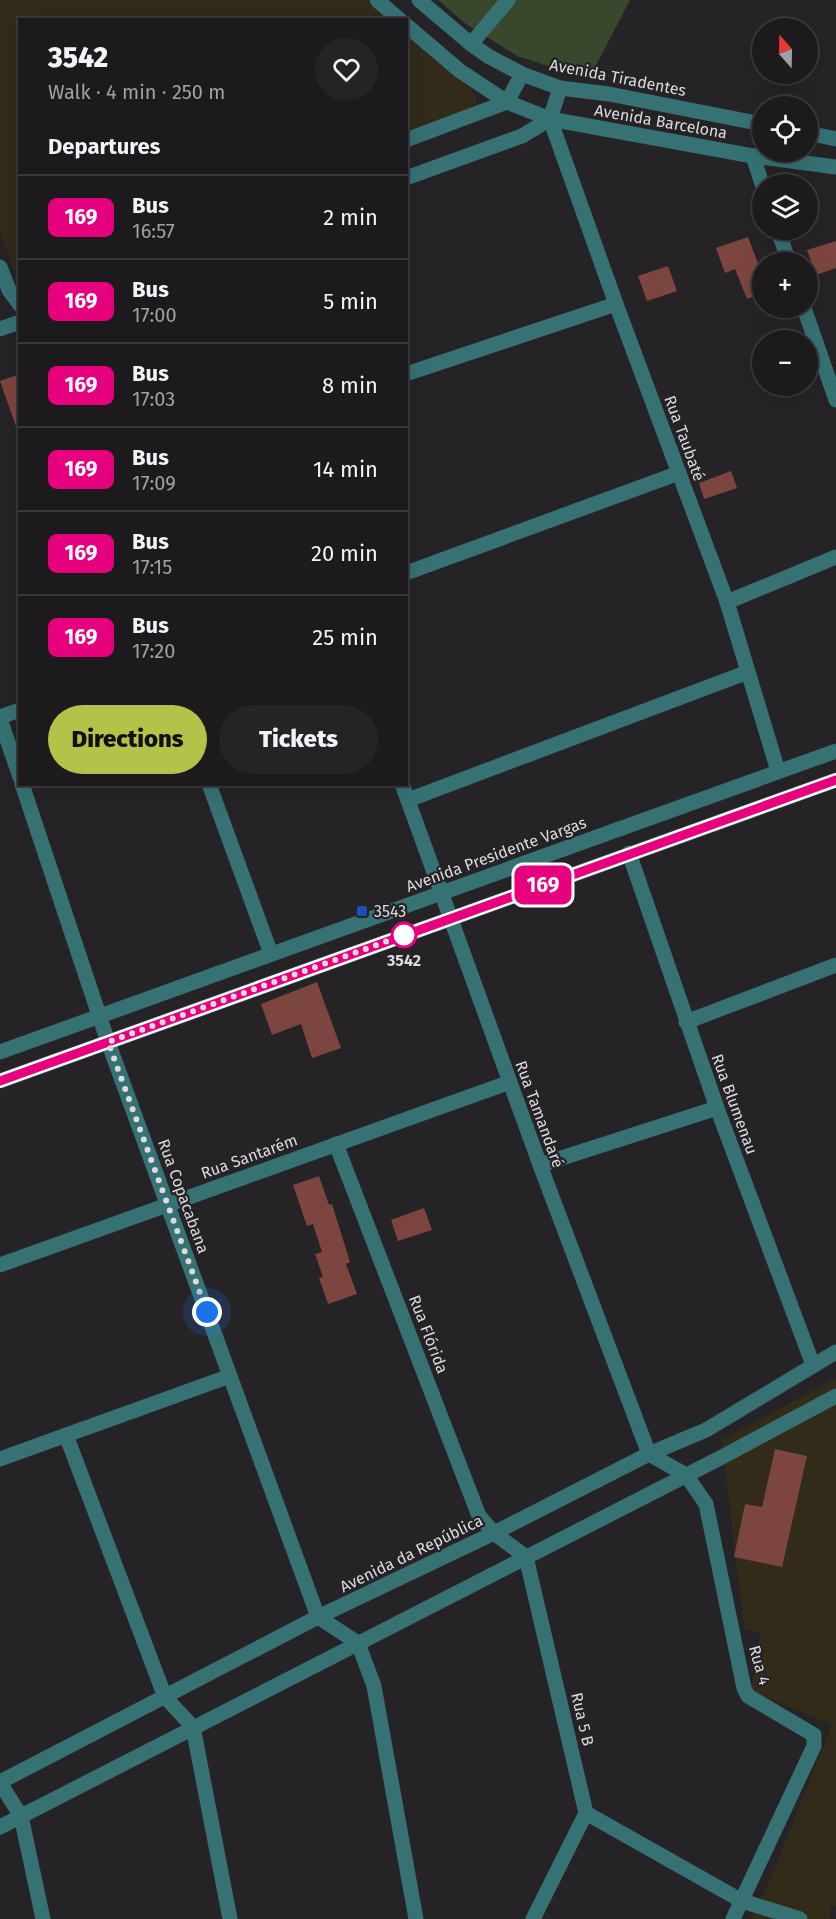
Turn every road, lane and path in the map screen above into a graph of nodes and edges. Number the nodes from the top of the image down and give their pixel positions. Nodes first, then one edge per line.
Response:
1 (377, 0) edge
2 (419, 0) edge
3 (508, 0) edge
4 (398, 18) edge
5 (408, 27) edge
6 (471, 44) junction
7 (522, 74) junction
8 (560, 88) junction
9 (507, 102) junction
10 (550, 119) junction
11 (752, 122) edge
12 (818, 135) edge
13 (408, 139) edge
14 (836, 139) edge
15 (752, 156) edge
16 (798, 162) edge
17 (836, 167) edge
18 (408, 177) edge
19 (0, 267) edge
20 (9, 290) edge
21 (18, 302) edge
22 (616, 304) junction
23 (807, 318) edge
24 (18, 323) edge
25 (0, 329) edge
26 (408, 373) edge
27 (836, 400) edge
28 (679, 473) junction
29 (836, 557) edge
30 (408, 572) edge
31 (727, 602) junction
32 (748, 672) junction
33 (18, 711) edge
34 (0, 718) edge
35 (836, 751) edge
36 (18, 771) edge
37 (778, 771) junction
38 (836, 780) edge
39 (23, 786) edge
40 (210, 786) edge
41 (403, 786) edge
42 (408, 800) junction
43 (629, 854) junction
44 (441, 892) junction
45 (450, 918) junction
46 (271, 954) junction
47 (836, 964) edge
48 (99, 1016) junction
49 (686, 1022) junction
50 (108, 1042) junction
51 (0, 1052) edge
52 (0, 1081) edge
53 (510, 1082) junction
54 (717, 1108) junction
55 (336, 1144) junction
56 (540, 1165) junction
57 (168, 1204) junction
58 (0, 1264) edge
59 (836, 1352) edge
60 (813, 1365) junction
61 (230, 1376) junction
62 (836, 1396) edge
63 (66, 1435) junction
64 (649, 1454) junction
65 (0, 1459) edge
66 (686, 1475) junction
67 (494, 1533) junction
68 (526, 1557) junction
69 (318, 1617) junction
70 (358, 1643) junction
71 (165, 1697) junction
72 (193, 1727) junction
73 (0, 1782) edge
74 (586, 1813) junction
75 (21, 1816) junction
76 (0, 1827) edge
77 (742, 1900) junction
78 (43, 1919) edge
79 (230, 1919) edge
80 (416, 1919) edge
81 (533, 1919) edge
82 (733, 1919) edge
83 (800, 1919) edge

1 - 4 street
2 - 6 street, Avenida Tiradentes
3 - 6 street
5 - 9 street
6 - 7 street, Avenida Tiradentes
7 - 8 street, Avenida Tiradentes
7 - 9 street
8 - 10 street
8 - 11 street, Avenida Tiradentes
9 - 10 street
9 - 13 street
10 - 15 street, Avenida Barcelona
10 - 18 street
10 - 22 street, Rua Taubaté
12 - 14 street
16 - 17 street, Avenida Barcelona
19 - 20 street
20 - 21 street
22 - 26 street
22 - 28 street, Rua Taubaté
23 - 27 street
24 - 25 street
28 - 30 street
28 - 31 street, Rua Taubaté
29 - 31 street
31 - 32 street, Rua Taubaté
32 - 37 street, Rua Taubaté
32 - 42 street
33 - 34 street
34 - 36 street
35 - 37 street, Avenida Presidente Vargas
37 - 44 street, Avenida Presidente Vargas
38 - 43 street
39 - 48 street, Rua Copacabana
40 - 46 street
41 - 42 street, Rua Tamandaré
42 - 44 street, Rua Tamandaré
43 - 45 street
43 - 49 street, Rua Blumenau
44 - 45 street, Rua Tamandaré
44 - 46 street, Avenida Presidente Vargas
45 - 50 street
45 - 53 street, Rua Tamandaré
46 - 48 street, Avenida Presidente Vargas
47 - 49 street
48 - 50 street, Rua Copacabana
48 - 51 street, Avenida Presidente Vargas
49 - 54 street, Rua Blumenau
50 - 52 street
50 - 57 street, Rua Copacabana
53 - 55 street, Rua Santarém
53 - 56 street, Rua Tamandaré
54 - 56 street
54 - 60 street, Rua Blumenau
55 - 57 street, Rua Santarém
55 - 67 street, Rua Flórida
56 - 64 street, Rua Tamandaré
57 - 58 street, Rua Santarém
57 - 61 street, Rua Copacabana
59 - 60 street, Avenida da República
60 - 64 street, Avenida da República
61 - 63 street
61 - 69 street, Rua Copacabana
62 - 66 street
63 - 65 street
63 - 71 street
64 - 66 street, Rua 4
64 - 67 street, Avenida da República
66 - 68 street
66 - 77 street, Rua 4
67 - 68 street
67 - 69 street, Avenida da República
68 - 70 street
68 - 74 street, Rua 5 B
69 - 70 street
69 - 71 street, Avenida da República
70 - 72 street
70 - 80 street
71 - 72 street
71 - 73 street, Avenida da República
72 - 75 street
72 - 79 street
73 - 75 street
74 - 77 street
74 - 81 street
75 - 76 street
75 - 78 street
77 - 82 street
77 - 83 street

